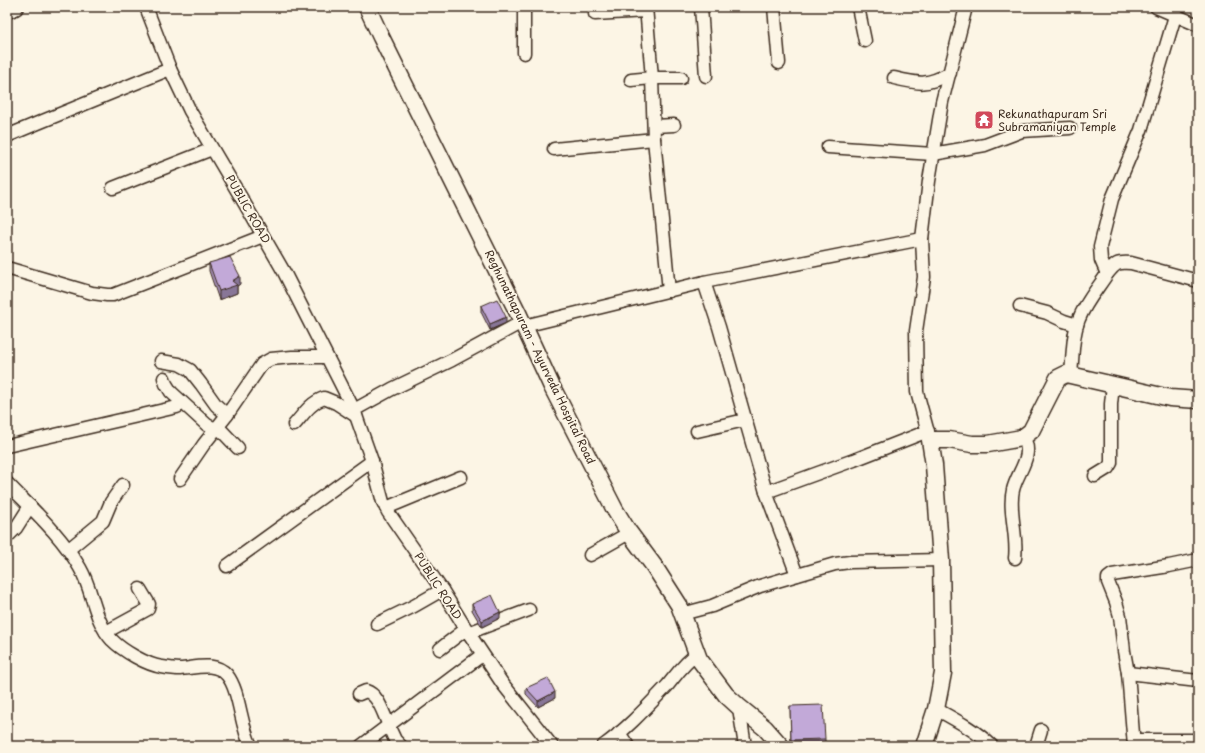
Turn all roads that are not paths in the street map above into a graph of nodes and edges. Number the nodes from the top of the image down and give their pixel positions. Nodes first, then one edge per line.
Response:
1 (15, 7) edge
2 (146, 7) edge
3 (367, 7) edge
4 (524, 7) edge
5 (702, 7) edge
6 (774, 7) edge
7 (858, 7) edge
8 (966, 7) edge
9 (1156, 7) edge
10 (646, 9) edge
11 (7, 10) edge
12 (1170, 12) edge
13 (595, 14) dead end
14 (1198, 25) edge
15 (865, 41) dead end
16 (524, 53) dead end
17 (779, 63) dead end
18 (170, 69) junction
19 (950, 73) junction
20 (706, 76) dead end
21 (652, 78) junction
22 (681, 78) dead end
23 (894, 78) dead end
24 (631, 80) dead end
25 (674, 125) dead end
26 (654, 126) junction
27 (1070, 128) dead end
28 (7, 136) edge
29 (654, 139) junction
30 (828, 147) dead end
31 (212, 148) junction
32 (554, 149) dead end
33 (933, 154) junction
34 (113, 188) dead end
35 (263, 236) junction
36 (922, 239) junction
37 (7, 268) edge
38 (1107, 274) junction
39 (1198, 281) edge
40 (704, 282) junction
41 (669, 291) junction
42 (1020, 306) dead end
43 (523, 324) junction
44 (1077, 325) junction
45 (326, 357) junction
46 (161, 361) dead end
47 (1071, 374) junction
48 (164, 378) dead end
49 (1113, 385) junction
50 (1198, 400) edge
51 (177, 407) dead end
52 (355, 413) junction
53 (226, 415) junction
54 (745, 420) junction
55 (294, 425) dead end
56 (217, 428) junction
57 (697, 431) dead end
58 (929, 436) junction
59 (1023, 438) junction
60 (7, 446) edge
61 (238, 448) dead end
62 (372, 461) junction
63 (1095, 476) dead end
64 (461, 477) dead end
65 (180, 479) dead end
66 (7, 483) edge
67 (123, 485) dead end
68 (766, 492) junction
69 (30, 506) junction
70 (386, 508) junction
71 (629, 533) junction
72 (7, 537) edge
73 (69, 549) junction
74 (590, 555) dead end
75 (1015, 558) dead end
76 (941, 560) junction
77 (1198, 560) edge
78 (227, 566) dead end
79 (797, 575) junction
80 (140, 589) dead end
81 (442, 590) junction
82 (529, 610) dead end
83 (682, 614) junction
84 (377, 624) dead end
85 (466, 629) junction
86 (106, 632) junction
87 (440, 644) dead end
88 (697, 654) junction
89 (482, 656) junction
90 (1128, 673) junction
91 (1198, 681) edge
92 (359, 694) dead end
93 (740, 708) junction
94 (936, 709) junction
95 (389, 725) junction
96 (1041, 730) dead end
97 (619, 733) junction
98 (1198, 740) edge
99 (1134, 743) edge
100 (251, 746) edge
101 (361, 746) edge
102 (401, 746) edge
103 (552, 746) edge
104 (603, 746) edge
105 (628, 746) edge
106 (745, 746) edge
107 (781, 746) edge
108 (924, 746) edge
109 (992, 746) edge
110 (1036, 746) edge

1 - 11 main road
2 - 18 street, PUBLIC ROAD
3 - 43 main road, Reghunathapuram - Ayurveda Hospital Road
4 - 16 street
5 - 20 street
6 - 17 street
7 - 15 street
8 - 19 street
9 - 12 street
10 - 13 street
10 - 21 street
12 - 14 street
12 - 38 street
18 - 28 street
18 - 31 street, PUBLIC ROAD
19 - 23 street
19 - 33 street
21 - 22 street
21 - 24 street
21 - 26 street
25 - 26 street
26 - 29 street
27 - 33 street
29 - 32 street
29 - 41 street
30 - 33 street
31 - 34 street
31 - 35 street, PUBLIC ROAD
33 - 36 street
35 - 37 street
35 - 45 street, PUBLIC ROAD
36 - 40 street
36 - 58 street
38 - 39 street
38 - 44 street
40 - 41 street
40 - 54 street
41 - 43 street
42 - 44 street
43 - 52 street
43 - 71 main road, Reghunathapuram - Ayurveda Hospital Road
44 - 47 street
45 - 52 street, PUBLIC ROAD
45 - 53 street
46 - 53 street
47 - 49 main road
47 - 59 main road
48 - 56 street
49 - 50 main road
49 - 63 street
51 - 60 street
52 - 55 street
52 - 62 street, PUBLIC ROAD
53 - 56 street
54 - 57 street
54 - 68 street
56 - 61 street
56 - 65 street
58 - 59 main road
58 - 68 street
58 - 76 main road
59 - 75 street
62 - 70 street, PUBLIC ROAD
62 - 78 street
64 - 70 street
66 - 69 street
67 - 73 street
68 - 79 street
69 - 72 street
69 - 73 street
70 - 81 street, PUBLIC ROAD
71 - 74 street
71 - 83 main road, Reghunathapuram - Ayurveda Hospital Road
73 - 86 street
76 - 79 street
76 - 94 main road
77 - 90 street
79 - 83 street
80 - 86 street
81 - 84 street
81 - 85 street, PUBLIC ROAD
82 - 85 street
83 - 88 main road, Reghunathapuram - Ayurveda Hospital Road
85 - 87 street
85 - 89 street, PUBLIC ROAD
86 - 100 street
88 - 93 main road, Reghunathapuram - Ayurveda Hospital Road
88 - 97 street
89 - 95 street
89 - 103 street, PUBLIC ROAD
90 - 91 street
90 - 99 street
92 - 95 street
93 - 106 street
93 - 107 main road, Reghunathapuram - Ayurveda Hospital Road
94 - 108 main road
94 - 109 street
95 - 101 street
95 - 102 street
96 - 110 street
97 - 104 street
97 - 105 street
98 - 99 street

